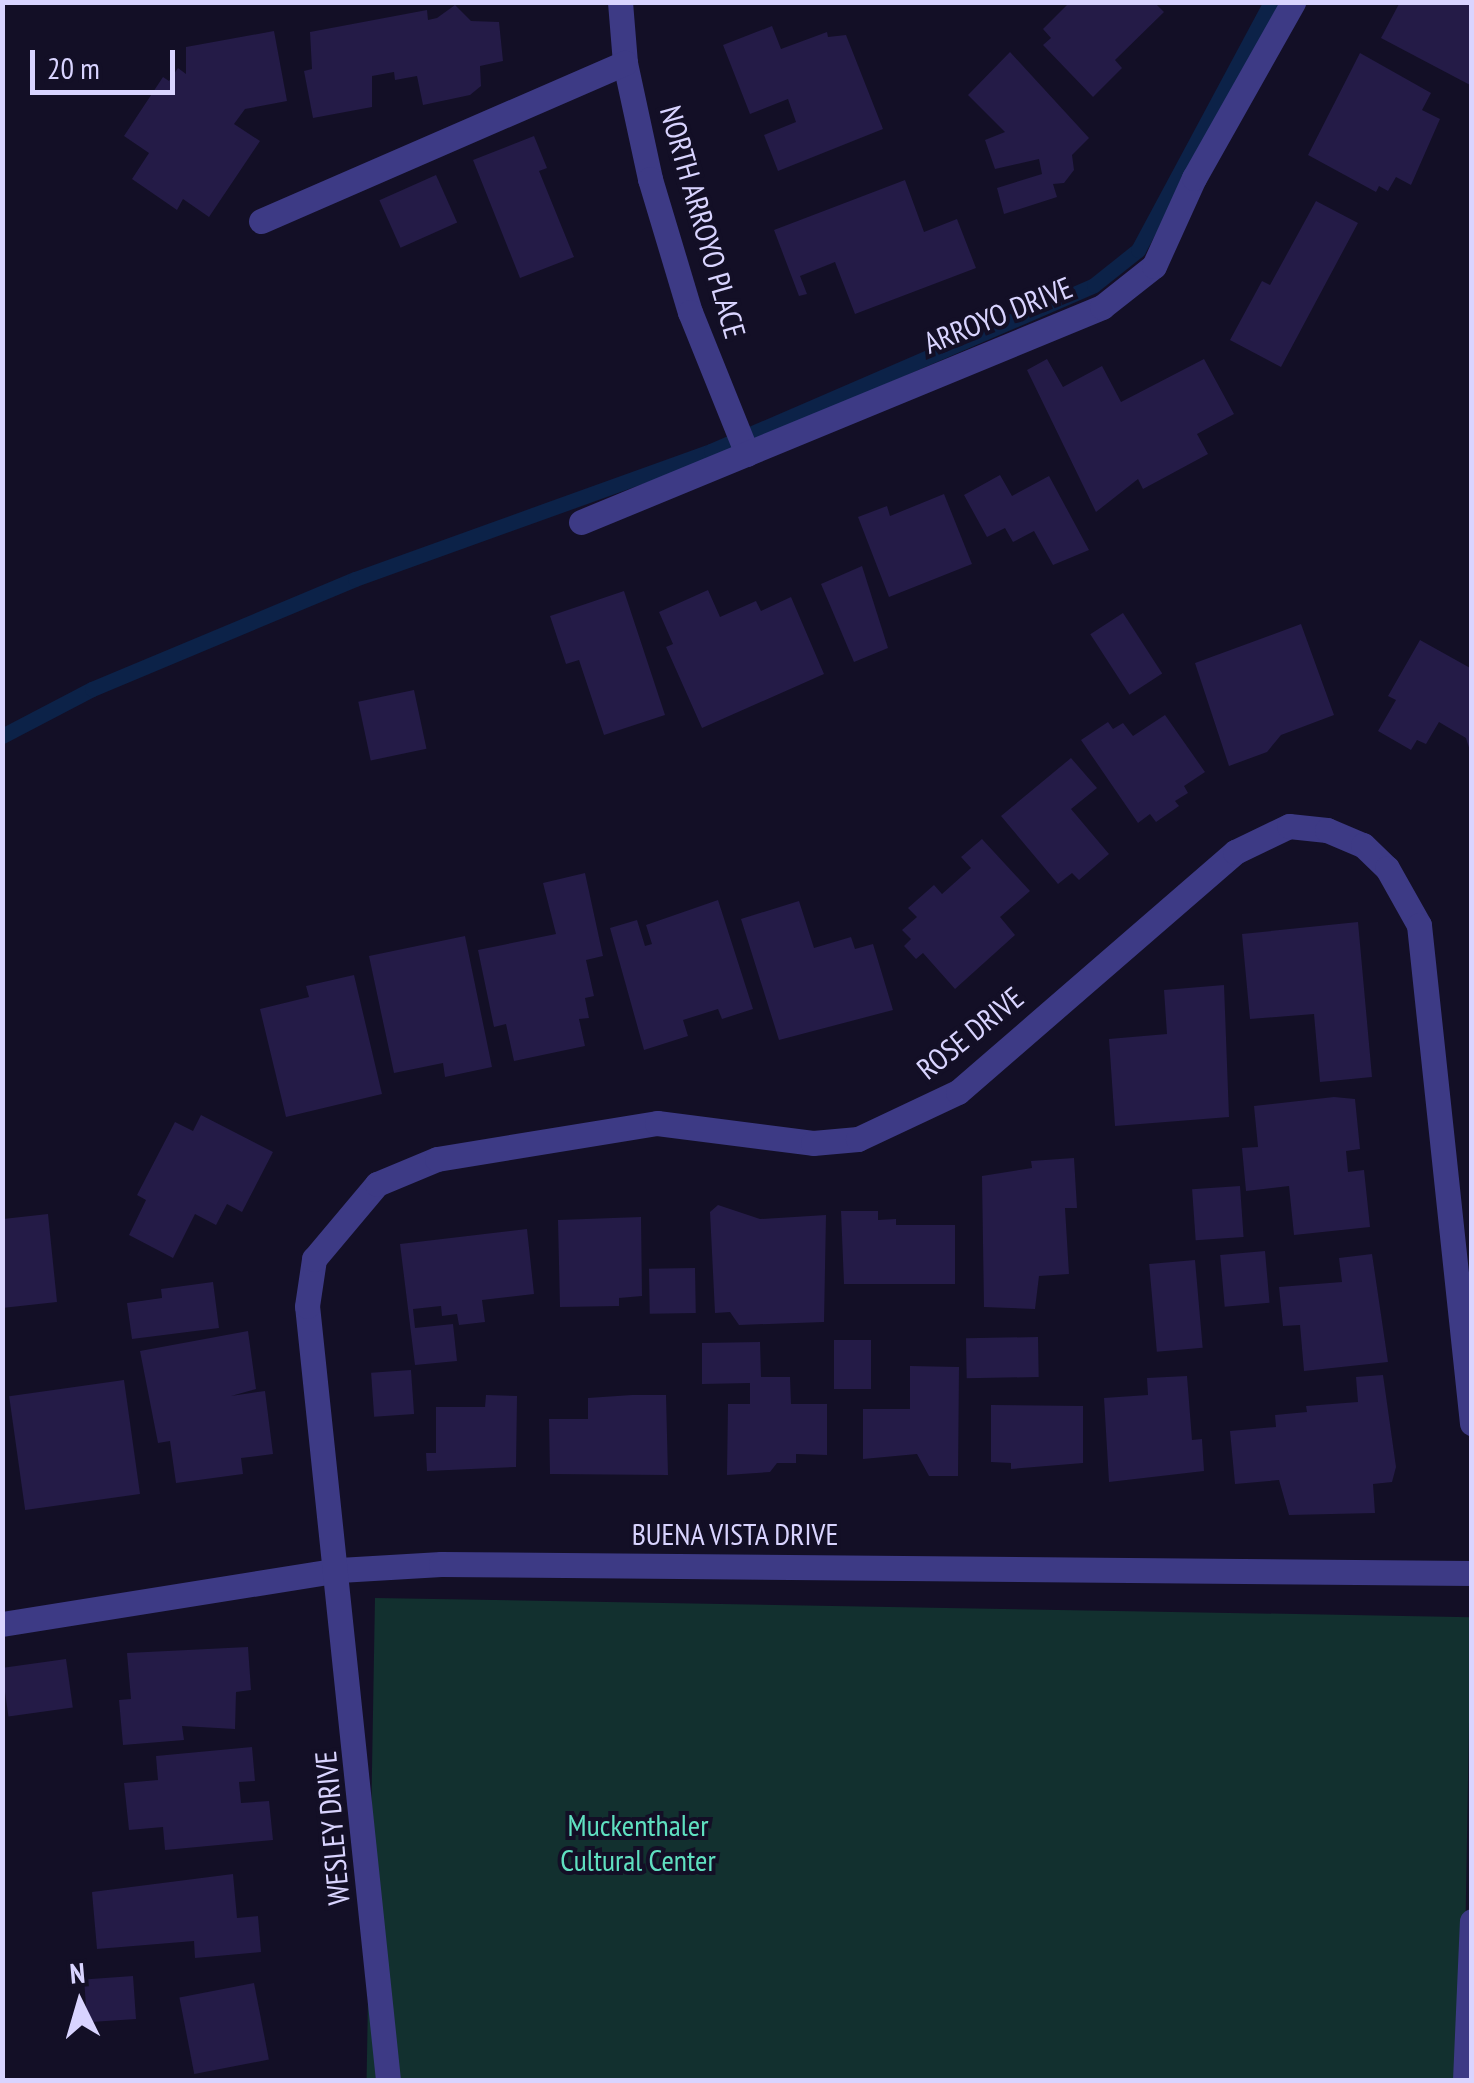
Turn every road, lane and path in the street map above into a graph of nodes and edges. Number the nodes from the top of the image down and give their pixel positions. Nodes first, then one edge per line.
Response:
1 (620, 2) edge
2 (1293, 2) edge
3 (625, 63) junction
4 (261, 221) dead end
5 (747, 454) junction
6 (582, 522) dead end
7 (1472, 1423) edge
8 (340, 1570) junction
9 (1472, 1572) edge
10 (2, 1624) edge
11 (1472, 1921) edge
12 (388, 2080) edge
13 (1465, 2080) edge

1 - 3 street, NORTH ARROYO PLACE
2 - 5 street, ARROYO DRIVE
3 - 4 street
3 - 5 street, NORTH ARROYO PLACE
5 - 6 street, ARROYO DRIVE
7 - 8 street, ROSE DRIVE
8 - 9 street, BUENA VISTA DRIVE
8 - 10 street, BUENA VISTA DRIVE
8 - 12 street, WESLEY DRIVE
11 - 13 street

